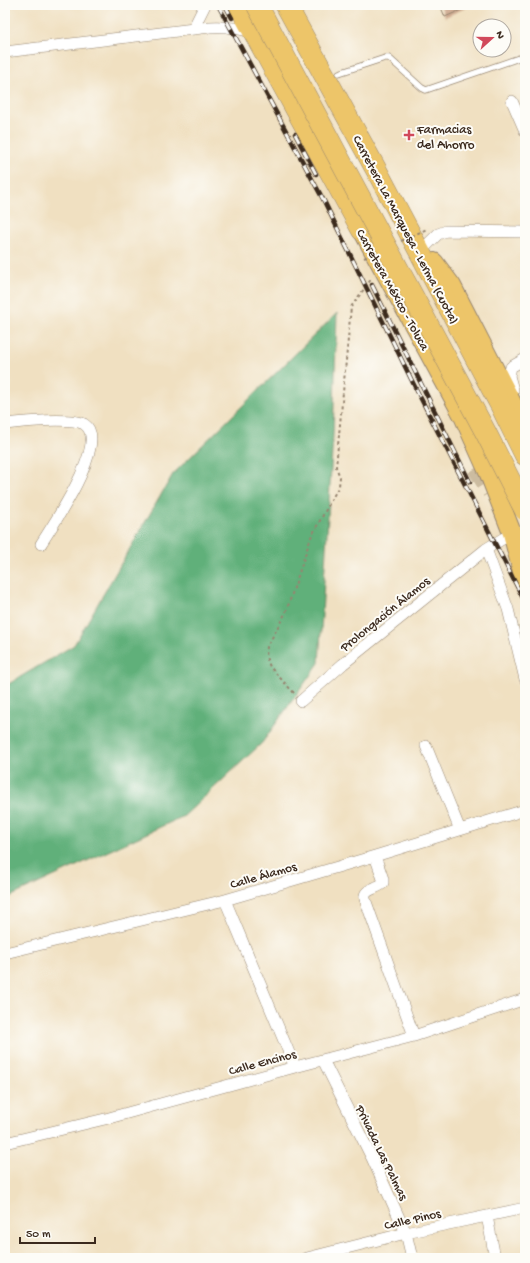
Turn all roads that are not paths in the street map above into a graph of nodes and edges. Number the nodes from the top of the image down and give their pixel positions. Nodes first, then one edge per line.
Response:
1 (205, 5) edge
2 (239, 5) edge
3 (257, 5) edge
4 (286, 5) edge
5 (303, 5) edge
6 (193, 29) junction
7 (255, 33) junction
8 (5, 52) edge
9 (519, 58) dead end
10 (339, 73) junction
11 (512, 101) dead end
12 (525, 131) edge
13 (362, 230) junction
14 (525, 232) edge
15 (430, 254) junction
16 (525, 359) edge
17 (525, 413) edge
18 (5, 424) edge
19 (525, 428) edge
20 (525, 437) edge
21 (525, 455) edge
22 (476, 468) tunnel mouth
23 (525, 510) edge
24 (512, 533) junction
25 (41, 544) dead end
26 (486, 549) junction
27 (525, 583) edge
28 (525, 679) edge
29 (301, 701) road end
30 (426, 746) dead end
31 (525, 810) edge
32 (460, 830) junction
33 (375, 856) junction
34 (225, 900) junction
35 (5, 953) edge
36 (525, 999) edge
37 (414, 1036) junction
38 (323, 1060) junction
39 (295, 1067) junction
40 (5, 1143) edge
41 (525, 1208) edge
42 (487, 1216) junction
43 (406, 1232) junction
44 (307, 1258) edge
45 (412, 1258) edge
46 (495, 1258) edge

1 - 6 street
2 - 7 highway, Carretera México - Toluca
3 - 23 highway, Carretera La Marquesa - Lerma (Cuota), bridge
4 - 21 highway, Carretera La Marquesa - Lerma (Cuota)
5 - 10 highway
6 - 7 street
6 - 8 street
7 - 13 highway, Carretera México - Toluca
9 - 10 lane
10 - 15 highway
11 - 12 street
13 - 22 main road
13 - 24 main road, Carretera México - Toluca
14 - 15 street
15 - 19 main road
15 - 20 main road
16 - 17 street
18 - 25 street
24 - 26 street, Prolongación Álamos
24 - 27 main road, Carretera México - Toluca
26 - 28 street
26 - 29 street, Prolongación Álamos
30 - 32 street
31 - 32 street, Calle Álamos
32 - 33 street, Calle Álamos
33 - 34 street, Calle Álamos
33 - 37 street
34 - 35 street, Calle Álamos
34 - 39 street
36 - 37 street, Calle Encinos
37 - 38 street, Calle Encinos
38 - 39 street, Calle Encinos
38 - 43 street, Privada Las Palmas
39 - 40 street, Calle Encinos
41 - 42 street, Calle Pinos
42 - 43 street, Calle Pinos
42 - 46 street
43 - 44 street, Calle Pinos
43 - 45 street, Privada Las Palmas

